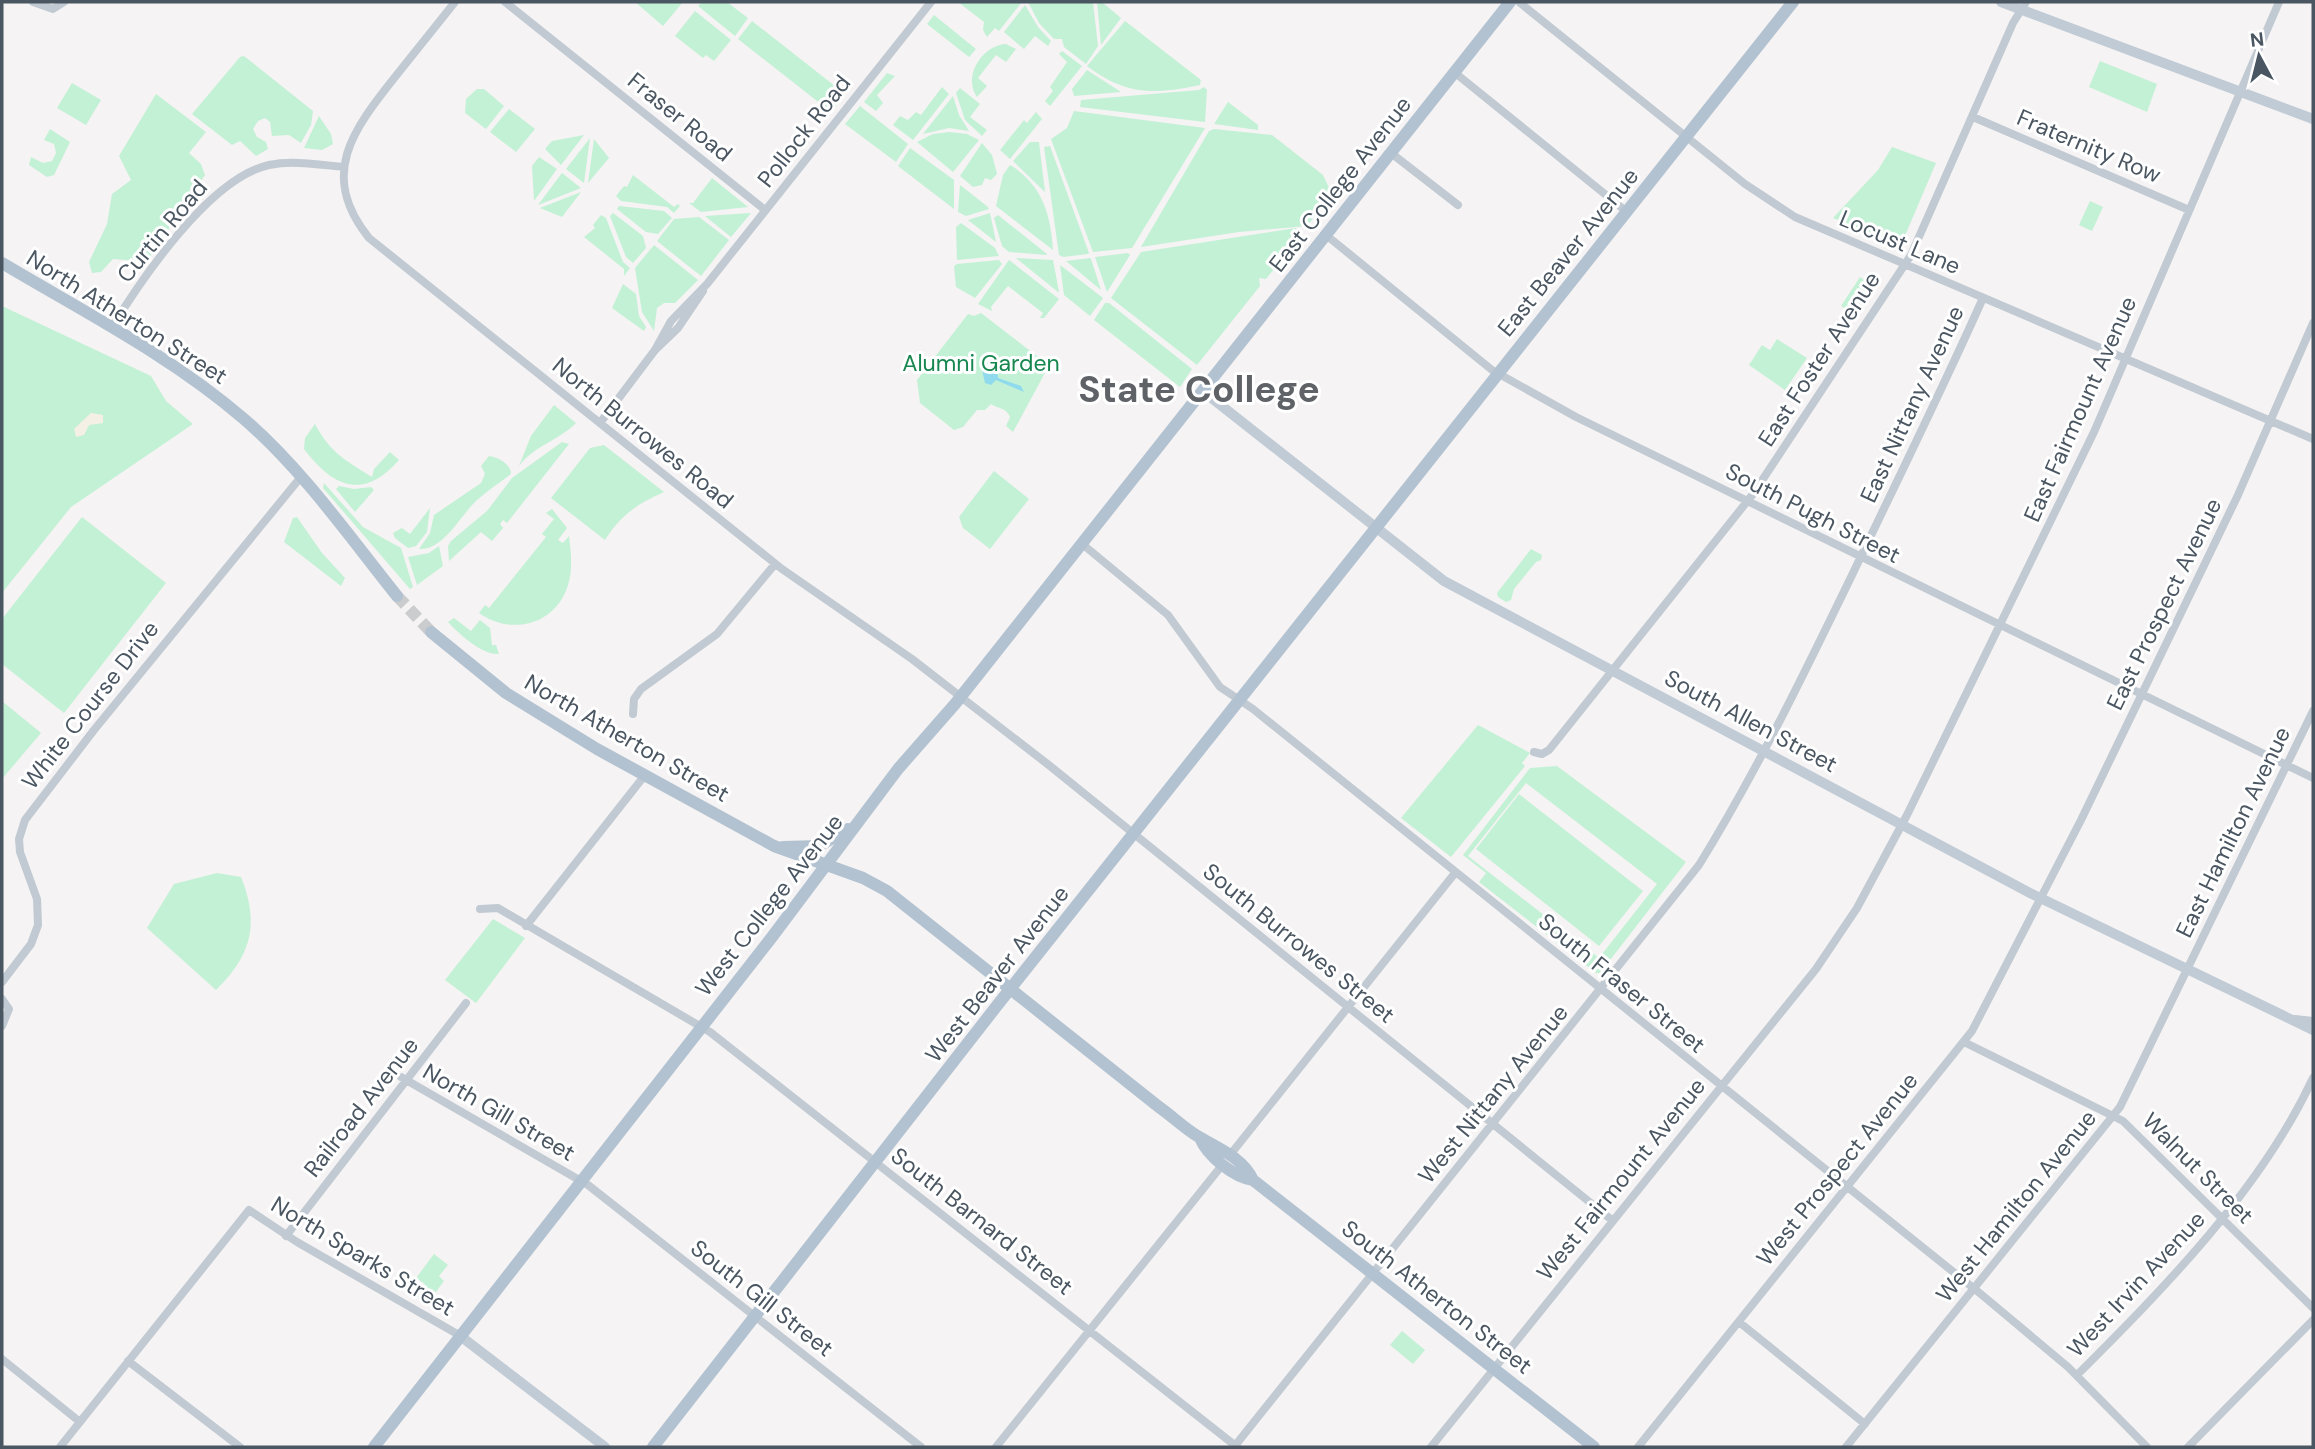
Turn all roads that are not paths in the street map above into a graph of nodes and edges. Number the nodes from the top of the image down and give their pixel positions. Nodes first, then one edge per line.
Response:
1 (33, 2) edge
2 (64, 2) edge
3 (455, 2) edge
4 (505, 2) edge
5 (930, 2) edge
6 (1510, 2) edge
7 (1519, 2) edge
8 (1792, 2) edge
9 (2001, 2) edge
10 (2279, 2) edge
11 (2024, 5) edge
12 (1454, 72) junction
13 (2241, 92) junction
14 (1973, 117) junction
15 (2313, 119) edge
16 (1686, 137) junction
17 (1391, 153) junction
18 (344, 167) junction
19 (1458, 205) dead end
20 (765, 210) junction
21 (2189, 210) junction
22 (1627, 212) junction
23 (1326, 235) junction
24 (2, 263) edge
25 (1906, 263) junction
26 (1983, 298) junction
27 (2313, 323) edge
28 (112, 327) junction
29 (2126, 358) junction
30 (1498, 374) junction
31 (1204, 392) junction
32 (2271, 421) junction
33 (600, 423) junction
34 (2313, 439) edge
35 (300, 478) junction
36 (1748, 501) junction
37 (1375, 528) junction
38 (1081, 543) junction
39 (1860, 558) junction
40 (775, 564) junction
41 (397, 596) tunnel mouth
42 (2000, 626) junction
43 (431, 632) tunnel mouth
44 (1614, 671) junction
45 (2142, 695) junction
46 (960, 696) junction
47 (1239, 700) junction
48 (2313, 710) edge
49 (633, 714) dead end
50 (1534, 752) dead end
51 (1764, 752) junction
52 (2286, 765) junction
53 (645, 775) junction
54 (2313, 778) edge
55 (862, 818) junction
56 (1902, 825) junction
57 (1135, 835) junction
58 (774, 846) junction
59 (820, 864) junction
60 (1455, 873) junction
61 (2041, 899) junction
62 (480, 909) dead end
63 (526, 926) junction
64 (2186, 970) junction
65 (2, 982) edge
66 (1011, 989) junction
67 (1601, 990) junction
68 (2, 999) edge
69 (466, 1003) dead end
70 (1348, 1007) junction
71 (2286, 1017) junction
72 (2313, 1021) edge
73 (2, 1026) edge
74 (701, 1026) junction
75 (2313, 1030) edge
76 (1964, 1042) junction
77 (2313, 1077) edge
78 (403, 1079) junction
79 (1721, 1086) junction
80 (2113, 1116) junction
81 (1493, 1124) junction
82 (1226, 1159) junction
83 (876, 1162) junction
84 (579, 1181) junction
85 (1846, 1188) junction
86 (2223, 1219) junction
87 (1613, 1221) junction
88 (286, 1236) junction
89 (1373, 1273) junction
90 (1974, 1289) junction
91 (2313, 1308) edge
92 (754, 1316) junction
93 (2313, 1320) edge
94 (1739, 1322) junction
95 (1089, 1331) junction
96 (459, 1335) junction
97 (2, 1359) edge
98 (128, 1361) junction
99 (1495, 1368) junction
100 (2077, 1375) junction
101 (80, 1422) junction
102 (1865, 1424) junction
103 (60, 1447) edge
104 (240, 1447) edge
105 (373, 1447) edge
106 (605, 1447) edge
107 (653, 1447) edge
108 (921, 1447) edge
109 (996, 1447) edge
110 (1235, 1447) edge
111 (1431, 1447) edge
112 (1594, 1447) edge
113 (1638, 1447) edge
114 (1846, 1447) edge
115 (2147, 1447) edge
116 (2188, 1447) edge

1 - 2 street
3 - 18 street
4 - 20 street, Fraser Road
5 - 20 street, Pollock Road
6 - 12 main road, East College Avenue
7 - 16 street, Locust Lane
8 - 16 main road, East Beaver Avenue
9 - 11 street
10 - 13 street, East Fairmount Avenue
11 - 13 street
11 - 14 street, East Foster Avenue
12 - 17 main road, East College Avenue
12 - 22 street
13 - 15 street
13 - 21 street, East Fairmount Avenue
14 - 21 street, Fraternity Row
14 - 25 street, East Foster Avenue
16 - 22 main road, East Beaver Avenue
16 - 25 street, Locust Lane
17 - 19 street
17 - 23 main road, East College Avenue
18 - 28 street, Curtin Road
18 - 33 street, North Burrowes Road
20 - 33 street, Pollock Road
21 - 29 street, East Fairmount Avenue
22 - 30 main road, East Beaver Avenue
23 - 30 street, South Pugh Street
23 - 31 main road, East College Avenue
24 - 28 main road, North Atherton Street
25 - 26 street, Locust Lane
25 - 36 street, East Foster Avenue
26 - 29 street, Locust Lane
26 - 39 street, East Nittany Avenue
27 - 32 street, East Prospect Avenue
28 - 35 main road, North Atherton Street
29 - 32 street, Locust Lane
29 - 42 street, East Fairmount Avenue
30 - 36 street, South Pugh Street
30 - 37 main road, East Beaver Avenue
31 - 37 street, South Allen Street
31 - 38 main road, West College Avenue
32 - 34 street, Locust Lane
32 - 45 street, East Prospect Avenue
33 - 40 street, North Burrowes Road
35 - 41 main road, North Atherton Street
35 - 65 street, White Course Drive
36 - 39 street, South Pugh Street
36 - 44 street, East Foster Avenue
37 - 44 street, South Allen Street
37 - 47 main road, West Beaver Avenue
38 - 46 main road, West College Avenue
38 - 47 street, South Fraser Street
39 - 42 street, South Pugh Street
39 - 51 street, East Nittany Avenue
40 - 46 street, North Burrowes Road
40 - 49 street
42 - 45 street, South Pugh Street
42 - 56 street, East Fairmount Avenue
43 - 53 main road, North Atherton Street
44 - 50 street, East Foster Avenue
44 - 51 street, South Allen Street
45 - 52 street, South Pugh Street
45 - 61 street, East Prospect Avenue
46 - 55 main road, West College Avenue
46 - 57 street, South Burrowes Street
47 - 57 main road, West Beaver Avenue
47 - 60 street, South Fraser Street
48 - 52 street, East Hamilton Avenue
51 - 56 street, South Allen Street
51 - 67 street, West Nittany Avenue
52 - 54 street, South Pugh Street
52 - 64 street, East Hamilton Avenue
53 - 58 main road, North Atherton Street
53 - 63 street
55 - 58 main road
55 - 59 main road, West College Avenue
56 - 61 street, South Allen Street
56 - 79 street, West Fairmount Avenue
57 - 66 main road, West Beaver Avenue
57 - 70 street, South Burrowes Street
58 - 59 main road, North Atherton Street
59 - 66 main road, South Atherton Street
59 - 74 main road, West College Avenue
60 - 67 street, South Fraser Street
60 - 70 street
61 - 64 street, South Allen Street
61 - 76 street, West Prospect Avenue
62 - 63 street, South Barnard Street
63 - 74 street, South Barnard Street
64 - 71 street, South Allen Street
64 - 80 street, West Hamilton Avenue
66 - 82 main road, South Atherton Street
66 - 83 main road, West Beaver Avenue
67 - 79 street, South Fraser Street
67 - 81 street, West Nittany Avenue
68 - 73 street
69 - 78 street, Railroad Avenue
70 - 81 street, South Burrowes Street
70 - 82 street
71 - 72 street
71 - 75 street, South Allen Street
74 - 83 street, South Barnard Street
74 - 84 main road, West College Avenue
76 - 80 street, Walnut Street
76 - 85 street, West Prospect Avenue
77 - 86 street, West Irvin Avenue
78 - 84 street, North Gill Street
78 - 88 street, Railroad Avenue
79 - 85 street, South Fraser Street
79 - 87 street, West Fairmount Avenue
80 - 86 street, Walnut Street
80 - 90 street, West Hamilton Avenue
81 - 87 street, South Burrowes Street
81 - 89 street, West Nittany Avenue
82 - 89 main road, South Atherton Street
82 - 95 street
83 - 92 main road, West Beaver Avenue
83 - 95 street, South Barnard Street
84 - 92 street, South Gill Street
84 - 96 main road, West College Avenue
85 - 90 street, South Fraser Street
85 - 94 street, West Prospect Avenue
86 - 91 street, Walnut Street
86 - 100 street, West Irvin Avenue
87 - 99 street, West Fairmount Avenue
88 - 96 street, North Sparks Street
88 - 98 street, North Sparks Street
89 - 99 main road, South Atherton Street
89 - 110 street, West Nittany Avenue
90 - 100 street, South Fraser Street
90 - 102 street, West Hamilton Avenue
92 - 107 main road, West Beaver Avenue
92 - 108 street, South Gill Street
93 - 116 street
94 - 102 street
94 - 113 street, West Prospect Avenue
95 - 109 street
95 - 110 street, South Barnard Street
96 - 105 main road, West College Avenue
96 - 106 street
97 - 101 street
98 - 101 street
98 - 104 street
99 - 111 street, West Fairmount Avenue
99 - 112 main road, South Atherton Street
100 - 115 street, South Fraser Street
101 - 103 street
102 - 114 street, West Hamilton Avenue

